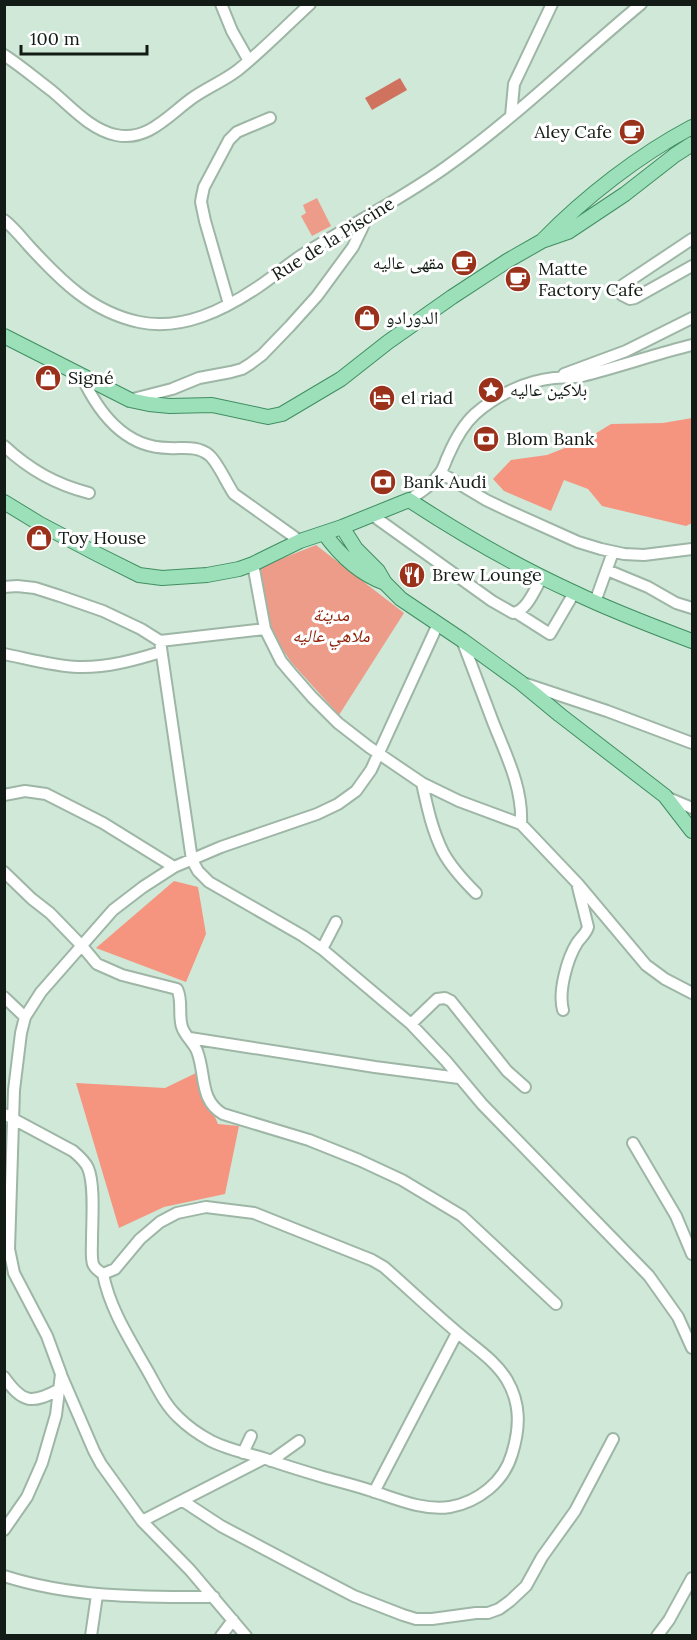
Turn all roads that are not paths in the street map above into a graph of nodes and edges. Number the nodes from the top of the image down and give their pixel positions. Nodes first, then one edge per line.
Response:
1 (221, 4) edge
2 (552, 4) edge
3 (641, 4) edge
4 (305, 6) edge
5 (4, 55) edge
6 (249, 61) junction
7 (511, 116) junction
8 (270, 118) dead end
9 (693, 127) edge
10 (693, 144) edge
11 (613, 179) junction
12 (625, 194) junction
13 (367, 218) junction
14 (4, 220) edge
15 (693, 239) edge
16 (542, 241) junction
17 (693, 266) edge
18 (230, 304) junction
19 (693, 318) edge
20 (4, 336) edge
21 (693, 345) edge
22 (81, 375) junction
23 (553, 378) junction
24 (130, 400) junction
25 (4, 446) edge
26 (441, 472) junction
27 (89, 493) dead end
28 (409, 500) junction
29 (4, 502) edge
30 (372, 515) junction
31 (342, 527) junction
32 (324, 533) junction
33 (300, 541) junction
34 (693, 549) edge
35 (613, 552) junction
36 (350, 553) junction
37 (253, 564) junction
38 (607, 570) junction
39 (542, 577) junction
40 (4, 587) edge
41 (574, 593) junction
42 (595, 602) junction
43 (693, 608) edge
44 (517, 613) junction
45 (438, 624) junction
46 (265, 629) junction
47 (462, 640) junction
48 (693, 641) edge
49 (160, 647) junction
50 (4, 654) edge
51 (520, 682) junction
52 (693, 743) edge
53 (379, 754) junction
54 (422, 783) junction
55 (4, 795) edge
56 (665, 796) junction
57 (693, 808) edge
58 (521, 824) junction
59 (690, 830) edge
60 (192, 860) junction
61 (174, 867) junction
62 (4, 872) edge
63 (578, 884) junction
64 (476, 893) dead end
65 (336, 922) dead end
66 (82, 946) junction
67 (322, 949) junction
68 (693, 993) edge
69 (4, 998) edge
70 (563, 1010) dead end
71 (25, 1017) junction
72 (411, 1024) junction
73 (190, 1038) junction
74 (459, 1078) junction
75 (525, 1087) dead end
76 (9, 1116) edge
77 (633, 1143) dead end
78 (693, 1254) edge
79 (103, 1274) junction
80 (556, 1304) dead end
81 (457, 1333) junction
82 (693, 1348) edge
83 (61, 1374) junction
84 (4, 1377) edge
85 (60, 1389) junction
86 (251, 1436) dead end
87 (613, 1439) dead end
88 (299, 1441) dead end
89 (243, 1453) junction
90 (267, 1460) junction
91 (374, 1492) junction
92 (183, 1501) junction
93 (142, 1521) junction
94 (4, 1530) edge
95 (4, 1576) edge
96 (693, 1578) edge
97 (97, 1595) junction
98 (214, 1597) junction
99 (233, 1620) junction
100 (91, 1635) edge
101 (221, 1635) edge
102 (246, 1635) edge
103 (657, 1635) edge

1 - 6 street
2 - 7 street
3 - 7 street, Rue de la Piscine
4 - 6 street
5 - 6 street
7 - 13 street, Rue de la Piscine
8 - 18 street
9 - 11 main road
10 - 12 main road
11 - 12 main road
11 - 16 main road
12 - 16 main road
13 - 18 street, Rue de la Piscine
13 - 24 street
14 - 18 street, Rue de la Piscine
15 - 17 street
16 - 24 main road
19 - 23 street
20 - 22 main road
21 - 23 street
22 - 24 main road
22 - 33 street
23 - 26 street
25 - 27 street
26 - 28 street
26 - 35 street
28 - 30 main road
28 - 39 main road
29 - 37 main road
30 - 31 main road
30 - 44 street
31 - 32 main road
31 - 36 main road
32 - 33 main road
32 - 36 main road
33 - 37 main road
34 - 35 street
35 - 38 street
36 - 45 main road
37 - 46 street
38 - 42 street
38 - 43 street
39 - 41 main road
39 - 44 street
40 - 49 street
41 - 42 main road
41 - 44 street
42 - 48 main road
45 - 47 main road
45 - 53 street
46 - 49 street
46 - 53 street
47 - 51 main road
47 - 58 street
49 - 50 street
49 - 60 street
51 - 52 street
51 - 56 main road
53 - 54 street
53 - 60 street
54 - 58 street
54 - 64 street
55 - 61 street
56 - 57 street
56 - 59 main road
58 - 63 street
60 - 61 street
60 - 67 street
61 - 66 street
62 - 66 street
63 - 68 street
63 - 70 street
65 - 67 street
66 - 71 street
66 - 73 street
67 - 72 street
69 - 71 street
71 - 76 street
72 - 74 street
72 - 75 street
73 - 74 street
73 - 80 street
74 - 82 street
76 - 79 street
76 - 83 street
77 - 78 street
79 - 81 street
79 - 89 street
81 - 91 street
81 - 91 street
83 - 85 street
83 - 93 street
84 - 85 street
85 - 94 street
86 - 89 street
87 - 92 street
88 - 90 street
89 - 90 street
90 - 91 street
90 - 92 street
92 - 93 street
93 - 98 street
95 - 97 street
96 - 103 street
97 - 98 street
97 - 100 street
98 - 99 street
99 - 101 street
99 - 102 street

